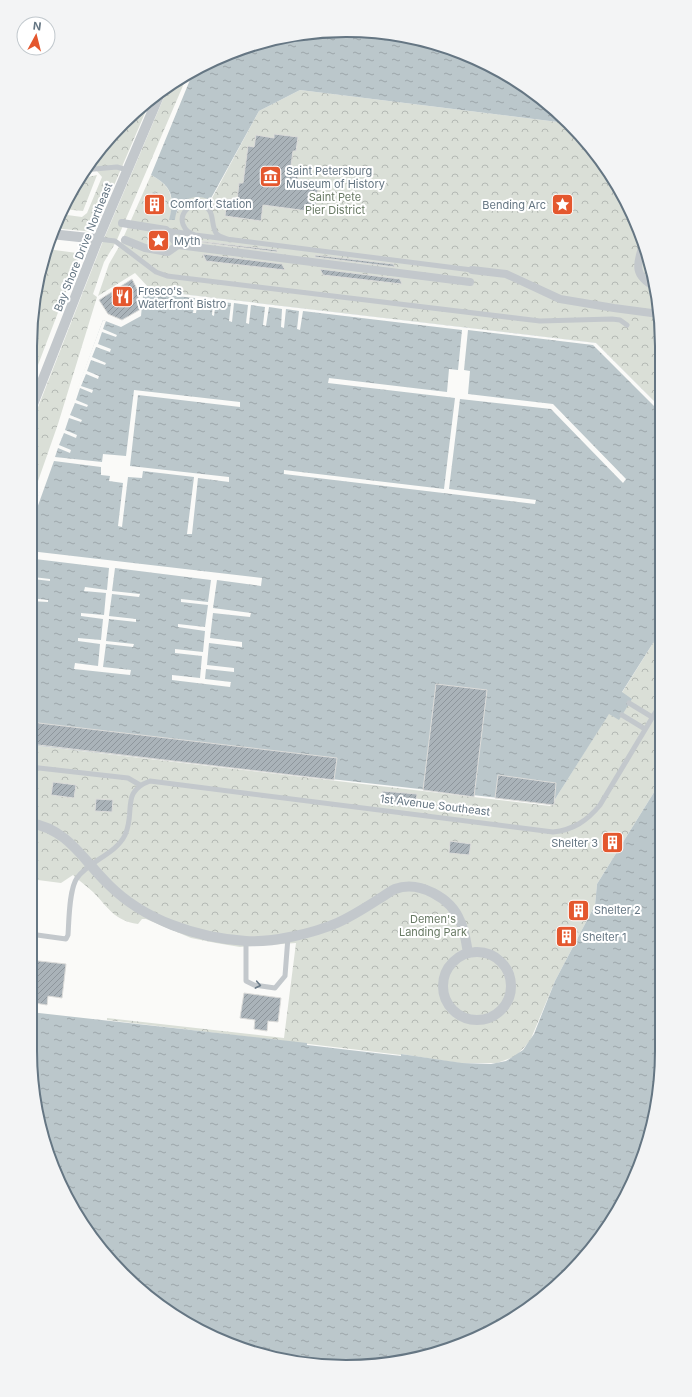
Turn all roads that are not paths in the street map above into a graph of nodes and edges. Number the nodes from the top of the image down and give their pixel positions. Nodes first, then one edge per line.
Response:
1 (156, 103) edge
2 (93, 169) edge
3 (127, 170) junction
4 (122, 223) dead end
5 (166, 230) junction
6 (191, 234) junction
7 (58, 235) edge
8 (98, 239) junction
9 (125, 240) dead end
10 (230, 240) junction
11 (178, 245) junction
12 (641, 253) edge
13 (472, 270) joint
14 (470, 282) dead end
15 (648, 282) edge
16 (653, 313) edge
17 (626, 325) dead end
18 (37, 394) edge
19 (629, 703) dead end
20 (655, 712) edge
21 (622, 715) dead end
22 (652, 717) junction
23 (645, 729) junction
24 (37, 768) edge
25 (140, 785) junction
26 (37, 824) edge
27 (91, 865) junction
28 (37, 935) edge
29 (288, 936) junction
30 (246, 941) junction
31 (468, 953) junction

1 - 3 street, Bay Shore Drive Northeast
2 - 3 lane
3 - 8 street, Bay Shore Drive Northeast
4 - 5 street
5 - 6 lane
5 - 11 street
6 - 10 lane
6 - 10 lane
7 - 8 street
8 - 17 lane
8 - 18 street, Bay Shore Drive Northeast
9 - 11 street
10 - 13 lane
11 - 14 street
12 - 15 street
13 - 16 street
19 - 22 lane
20 - 22 lane, 1st Avenue Southeast
21 - 23 lane
22 - 23 lane, 1st Avenue Southeast
23 - 25 lane, 1st Avenue Southeast
24 - 25 lane
25 - 27 lane
26 - 27 street
27 - 28 lane
27 - 30 street
29 - 30 street
30 -> 29 lane
29 - 31 street
31 - 31 street

